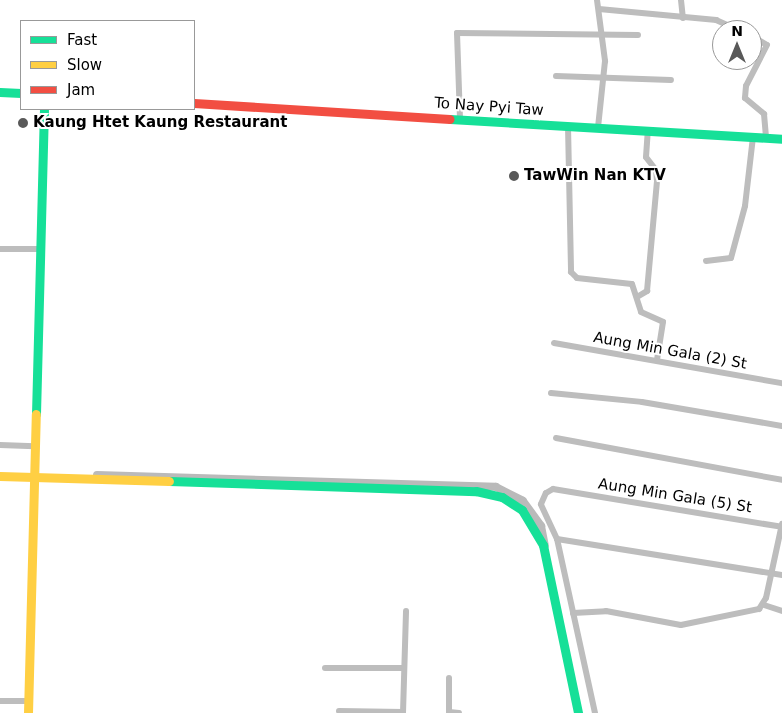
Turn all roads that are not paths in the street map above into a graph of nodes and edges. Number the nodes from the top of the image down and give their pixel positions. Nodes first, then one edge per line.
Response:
1 (598, 0) edge
2 (681, 0) edge
3 (599, 9) junction
4 (684, 18) junction
5 (716, 20) edge
6 (638, 35) dead end
7 (602, 36) junction
8 (762, 42) edge
9 (762, 55) edge
10 (754, 70) edge
11 (556, 76) dead end
12 (604, 77) junction
13 (671, 80) dead end
14 (0, 92) edge
15 (20, 93) edge
16 (195, 103) edge
17 (44, 110) edge
18 (460, 119) junction
19 (568, 126) junction
20 (598, 128) junction
21 (648, 131) junction
22 (753, 137) junction
23 (766, 138) junction
24 (782, 139) edge
25 (0, 249) edge
26 (38, 249) junction
27 (0, 253) edge
28 (706, 261) dead end
29 (637, 297) junction
30 (554, 343) dead end
31 (657, 361) junction
32 (782, 383) edge
33 (551, 393) dead end
34 (782, 426) edge
35 (556, 438) dead end
36 (0, 445) edge
37 (35, 446) junction
38 (34, 474) junction
39 (0, 476) edge
40 (782, 480) edge
41 (782, 526) edge
42 (557, 539) junction
43 (771, 573) junction
44 (782, 575) edge
45 (764, 605) junction
46 (406, 611) dead end
47 (782, 611) edge
48 (573, 613) junction
49 (325, 668) dead end
50 (404, 668) junction
51 (449, 678) dead end
52 (0, 701) edge
53 (29, 701) junction
54 (338, 711) dead end
55 (28, 713) edge
56 (403, 713) edge
57 (449, 713) edge
58 (459, 713) edge
59 (578, 713) edge
60 (594, 713) edge

1 - 3 street
2 - 4 street
3 - 4 street
3 - 7 street
4 - 5 street
6 - 7 street
7 - 12 street
7 - 18 street
8 - 9 street
10 - 23 street
11 - 12 street
12 - 13 street
12 - 20 street
14 - 15 street
16 - 18 street, To Nay Pyi Taw
17 - 26 street
18 - 19 street, To Nay Pyi Taw
19 - 20 street, To Nay Pyi Taw
19 - 29 street
20 - 21 street, To Nay Pyi Taw
21 - 22 street, To Nay Pyi Taw
21 - 29 street
22 - 23 street, To Nay Pyi Taw
22 - 28 street
23 - 24 street, To Nay Pyi Taw
25 - 26 street
25 - 27 street
26 - 37 street
29 - 31 street
30 - 31 street, Aung Min Gala (2) St
31 - 32 street, Aung Min Gala (2) St
33 - 34 street
35 - 40 street
36 - 37 street
37 - 38 street
38 - 39 street
38 - 53 street
38 - 59 street
41 - 42 street, Aung Min Gala (5) St
41 - 43 street
42 - 43 street
42 - 48 street
43 - 44 street
43 - 45 street
45 - 47 street
45 - 48 street
46 - 50 street
48 - 60 street
49 - 50 street
50 - 56 street
51 - 57 street
52 - 53 street
53 - 55 street
54 - 56 street
57 - 58 street

